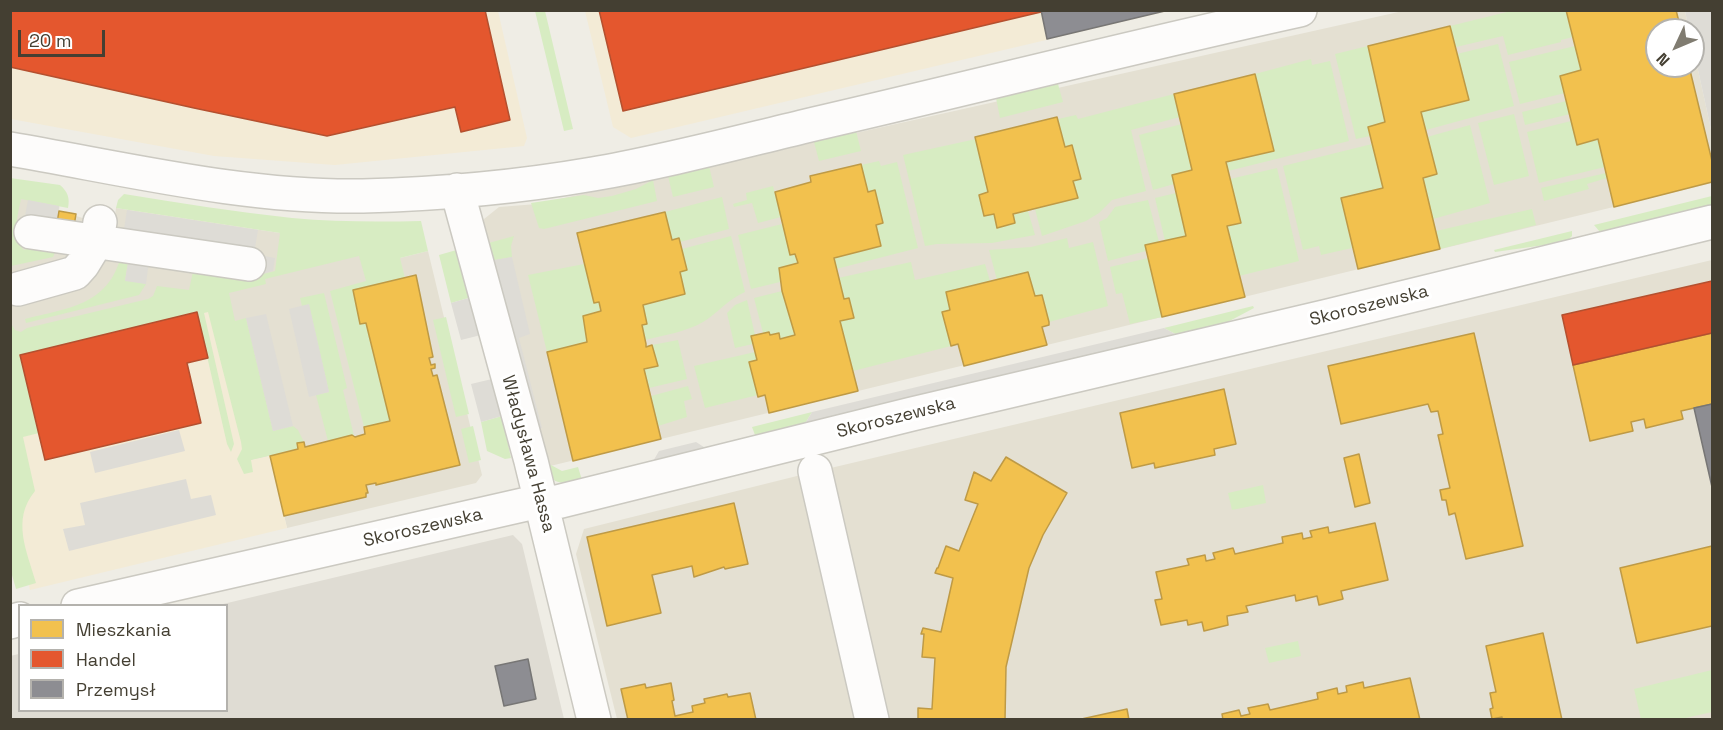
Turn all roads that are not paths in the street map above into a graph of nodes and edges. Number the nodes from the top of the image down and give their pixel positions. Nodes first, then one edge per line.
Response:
1 (1300, 10) edge
2 (10, 149) edge
3 (457, 190) junction
4 (1713, 222) edge
5 (31, 231) dead end
6 (99, 231) junction
7 (249, 264) dead end
8 (18, 289) dead end
9 (815, 471) dead end
10 (540, 501) junction
11 (87, 604) edge
12 (594, 720) edge
13 (872, 720) edge

1 - 3 street
2 - 3 street
3 - 10 street, Władysława Hassa
4 - 10 street, Skoroszewska
5 - 6 street
6 - 7 street
6 - 8 street
9 - 13 street
10 - 11 street, Skoroszewska
10 - 12 street, Władysława Hassa

